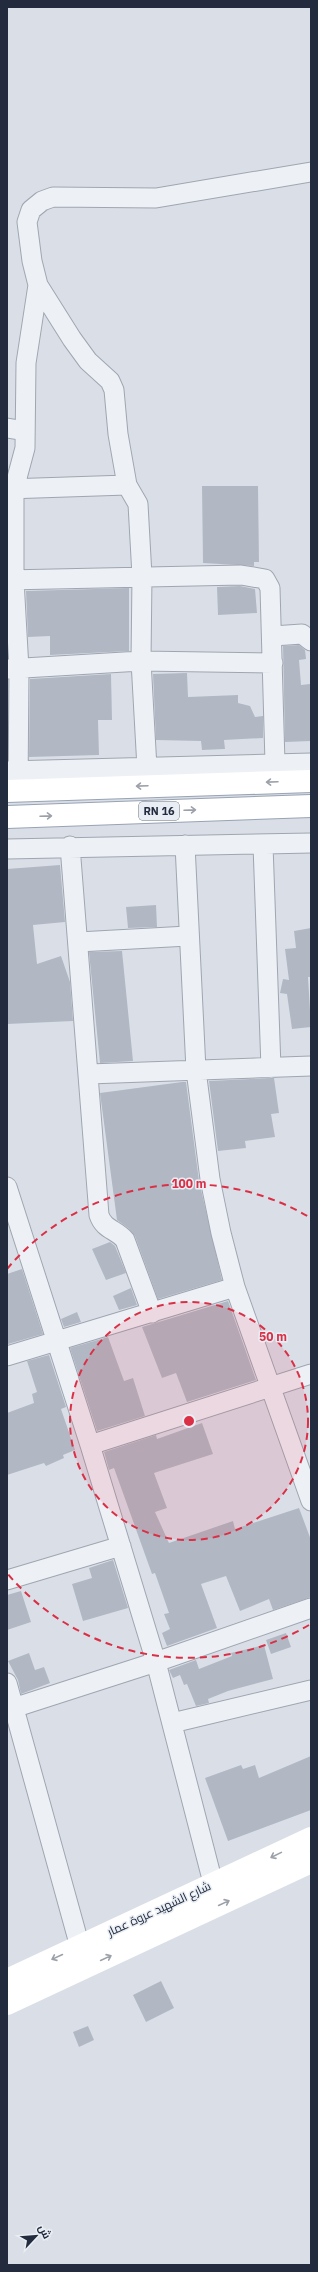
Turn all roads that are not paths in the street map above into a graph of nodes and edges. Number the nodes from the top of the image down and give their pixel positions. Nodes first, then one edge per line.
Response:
1 (311, 172) edge
2 (38, 285) junction
3 (61, 322) junction
4 (31, 329) junction
5 (16, 430) edge
6 (127, 485) junction
7 (9, 488) edge
8 (142, 576) junction
9 (10, 580) edge
10 (273, 636) junction
11 (311, 641) edge
12 (141, 661) junction
13 (272, 663) junction
14 (13, 669) edge
15 (275, 763) junction
16 (311, 763) edge
17 (147, 768) junction
18 (13, 781) edge
19 (311, 781) edge
20 (311, 806) edge
21 (7, 817) edge
22 (311, 843) edge
23 (185, 845) junction
24 (263, 845) junction
25 (70, 846) junction
26 (7, 849) edge
27 (188, 936) junction
28 (78, 942) junction
29 (311, 1066) edge
30 (271, 1068) junction
31 (196, 1070) junction
32 (88, 1074) junction
33 (7, 1188) edge
34 (235, 1287) junction
35 (152, 1313) junction
36 (56, 1341) junction
37 (7, 1356) edge
38 (311, 1374) edge
39 (270, 1387) junction
40 (90, 1445) junction
41 (311, 1500) edge
42 (121, 1546) junction
43 (7, 1580) edge
44 (311, 1608) edge
45 (156, 1662) junction
46 (7, 1683) edge
47 (311, 1690) edge
48 (11, 1709) edge
49 (172, 1723) junction
50 (311, 1838) edge
51 (311, 1862) edge
52 (213, 1883) junction
53 (80, 1946) junction
54 (7, 1980) edge
55 (7, 2004) edge

1 - 2 street
2 - 3 street
2 - 4 street
3 - 4 street
3 - 6 street
4 - 5 street
5 - 7 street
6 - 7 street
6 - 8 street
7 - 9 street
8 - 9 street
8 - 10 street
8 - 12 street
9 - 14 street
10 - 11 street
10 - 13 street
12 - 13 street
12 - 14 street
12 - 17 street
13 - 15 street
14 - 18 street
15 - 16 street
15 - 17 street
17 - 18 street
19 -> 18 street, RN 16
21 -> 20 street, RN 16
22 - 24 street
23 - 24 street
23 - 25 street
23 - 27 street
24 - 30 street
25 - 26 street
25 - 28 street
27 - 28 street
27 - 31 street
28 - 32 street
29 - 30 street
30 - 31 street
31 - 32 street
31 - 34 street
32 - 35 street
33 - 36 street
34 - 35 street
34 - 39 street
35 - 36 street
36 - 37 street
36 - 40 street
38 - 39 street
39 - 40 street
39 - 41 street
40 - 42 street
42 - 43 street
42 - 45 street
44 - 45 street
45 - 48 street
45 - 49 street
46 - 48 street
47 - 49 street
48 - 53 street
49 - 52 street
50 -> 52 street, شارع الشهيد عروة عمار
55 -> 51 street, شارع الشهيد عروة عمار
52 - 53 street, شارع الشهيد عروة عمار
53 -> 54 street, شارع الشهيد عروة عمار

